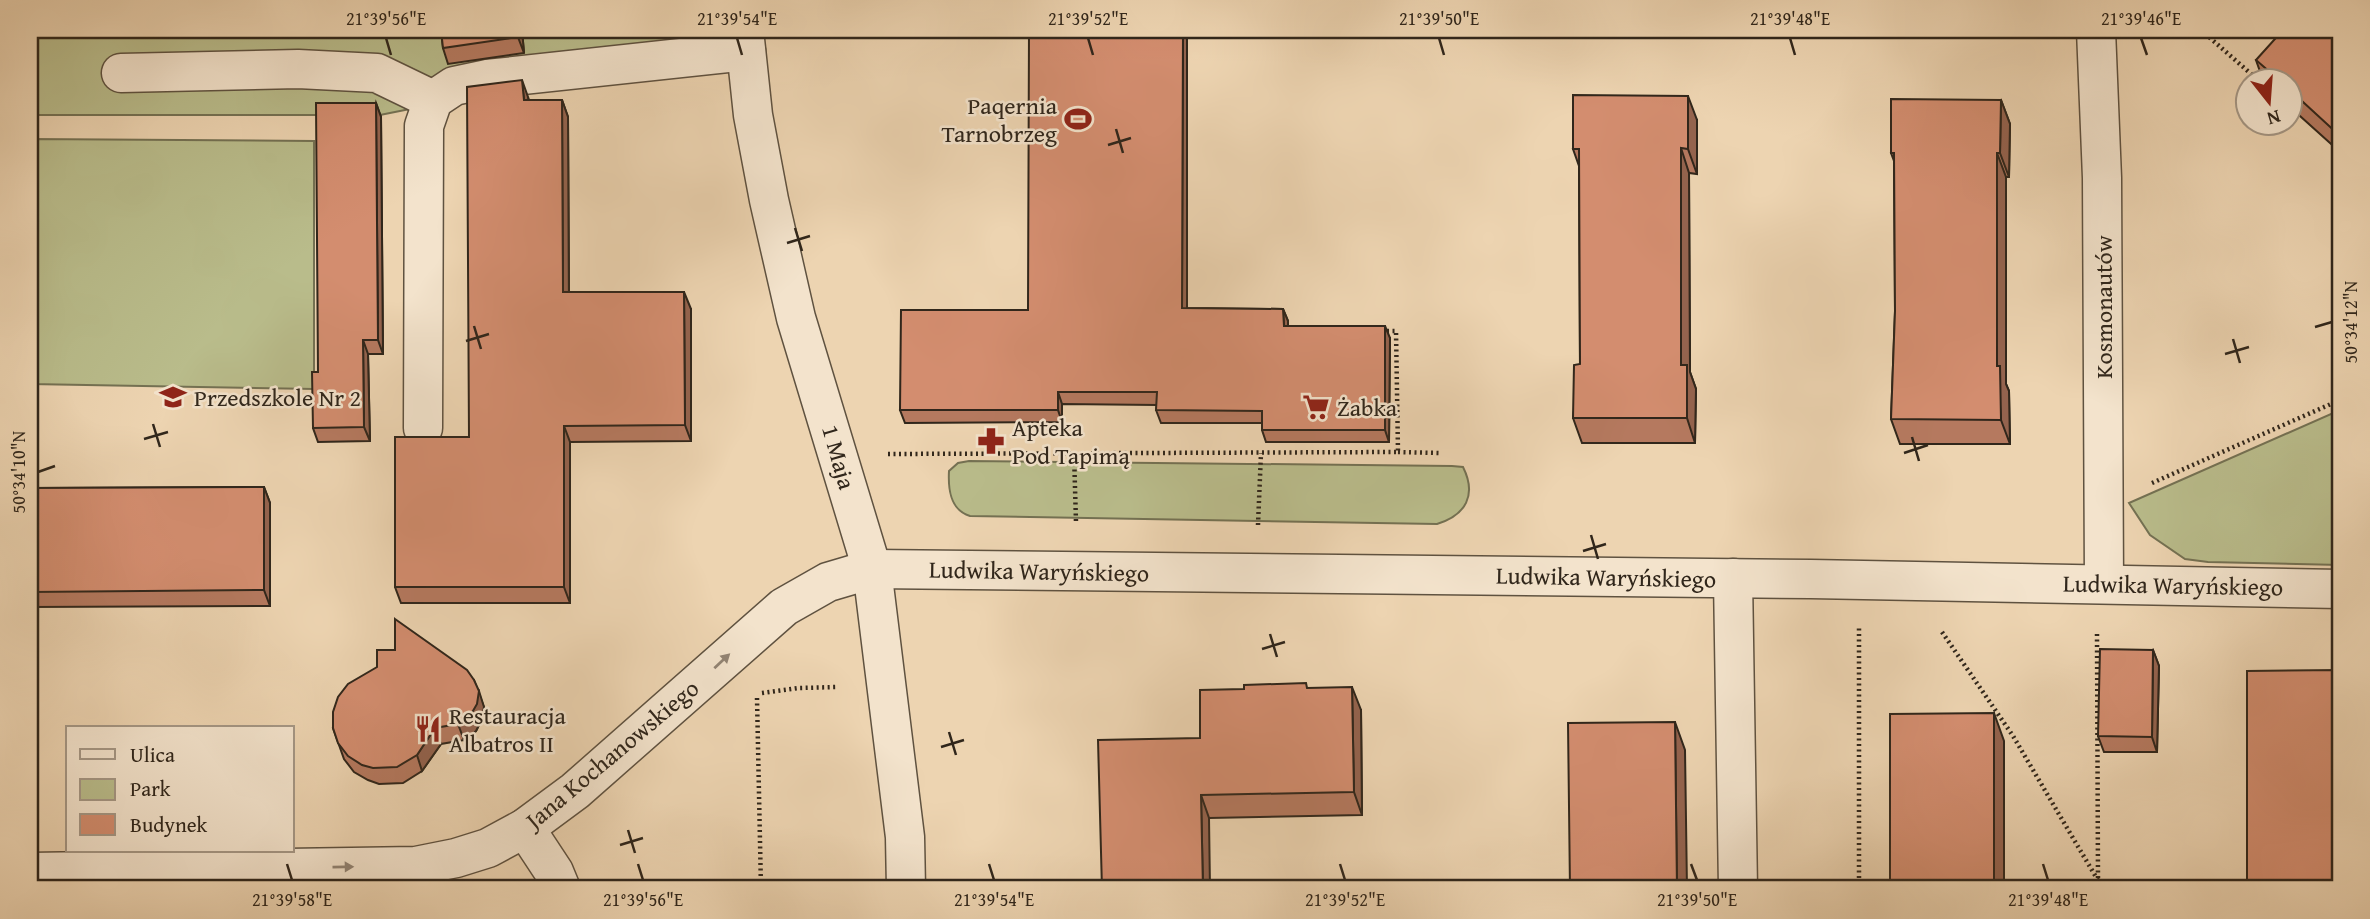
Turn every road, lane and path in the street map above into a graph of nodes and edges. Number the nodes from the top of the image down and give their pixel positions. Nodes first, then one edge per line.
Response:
1 (2096, 30) edge
2 (2202, 30) edge
3 (745, 41) edge
4 (2242, 66) edge
5 (121, 73) dead end
6 (433, 100) junction
7 (1371, 331) edge
8 (2340, 400) edge
9 (422, 428) dead end
10 (1398, 452) junction
11 (1074, 453) junction
12 (1261, 453) junction
13 (1439, 453) dead end
14 (884, 454) dead end
15 (2104, 495) junction
16 (1258, 530) dead end
17 (1076, 531) dead end
18 (872, 569) junction
19 (1733, 578) junction
20 (2104, 584) junction
21 (2340, 589) edge
22 (1859, 617) dead end
23 (1940, 628) dead end
24 (2097, 633) dead end
25 (848, 686) dead end
26 (525, 828) junction
27 (30, 872) edge
28 (197, 880) edge
29 (2098, 882) junction
30 (561, 889) edge
31 (761, 889) edge
32 (906, 889) edge
33 (1738, 889) edge
34 (1859, 889) edge
35 (2103, 889) edge

1 - 15 street, Kosmonautów
2 - 4 path
3 - 6 street
3 - 18 street, 1 Maja
5 - 6 street
6 - 9 street
7 - 10 path
8 - 15 path
10 - 12 path
10 - 13 path
11 - 12 path
11 - 14 path
11 - 17 path
12 - 16 path
15 - 20 street, Kosmonautów
18 - 19 street, Ludwika Waryńskiego
26 -> 18 street, Jana Kochanowskiego
18 - 32 street, 1 Maja
19 - 20 street, Ludwika Waryńskiego
19 - 33 street
20 - 21 street, Ludwika Waryńskiego
22 - 34 path
23 - 29 path
24 - 29 path
25 - 31 path
28 -> 26 street, Jana Kochanowskiego
26 - 30 street
27 - 28 street, Jana Kochanowskiego
29 - 35 path

